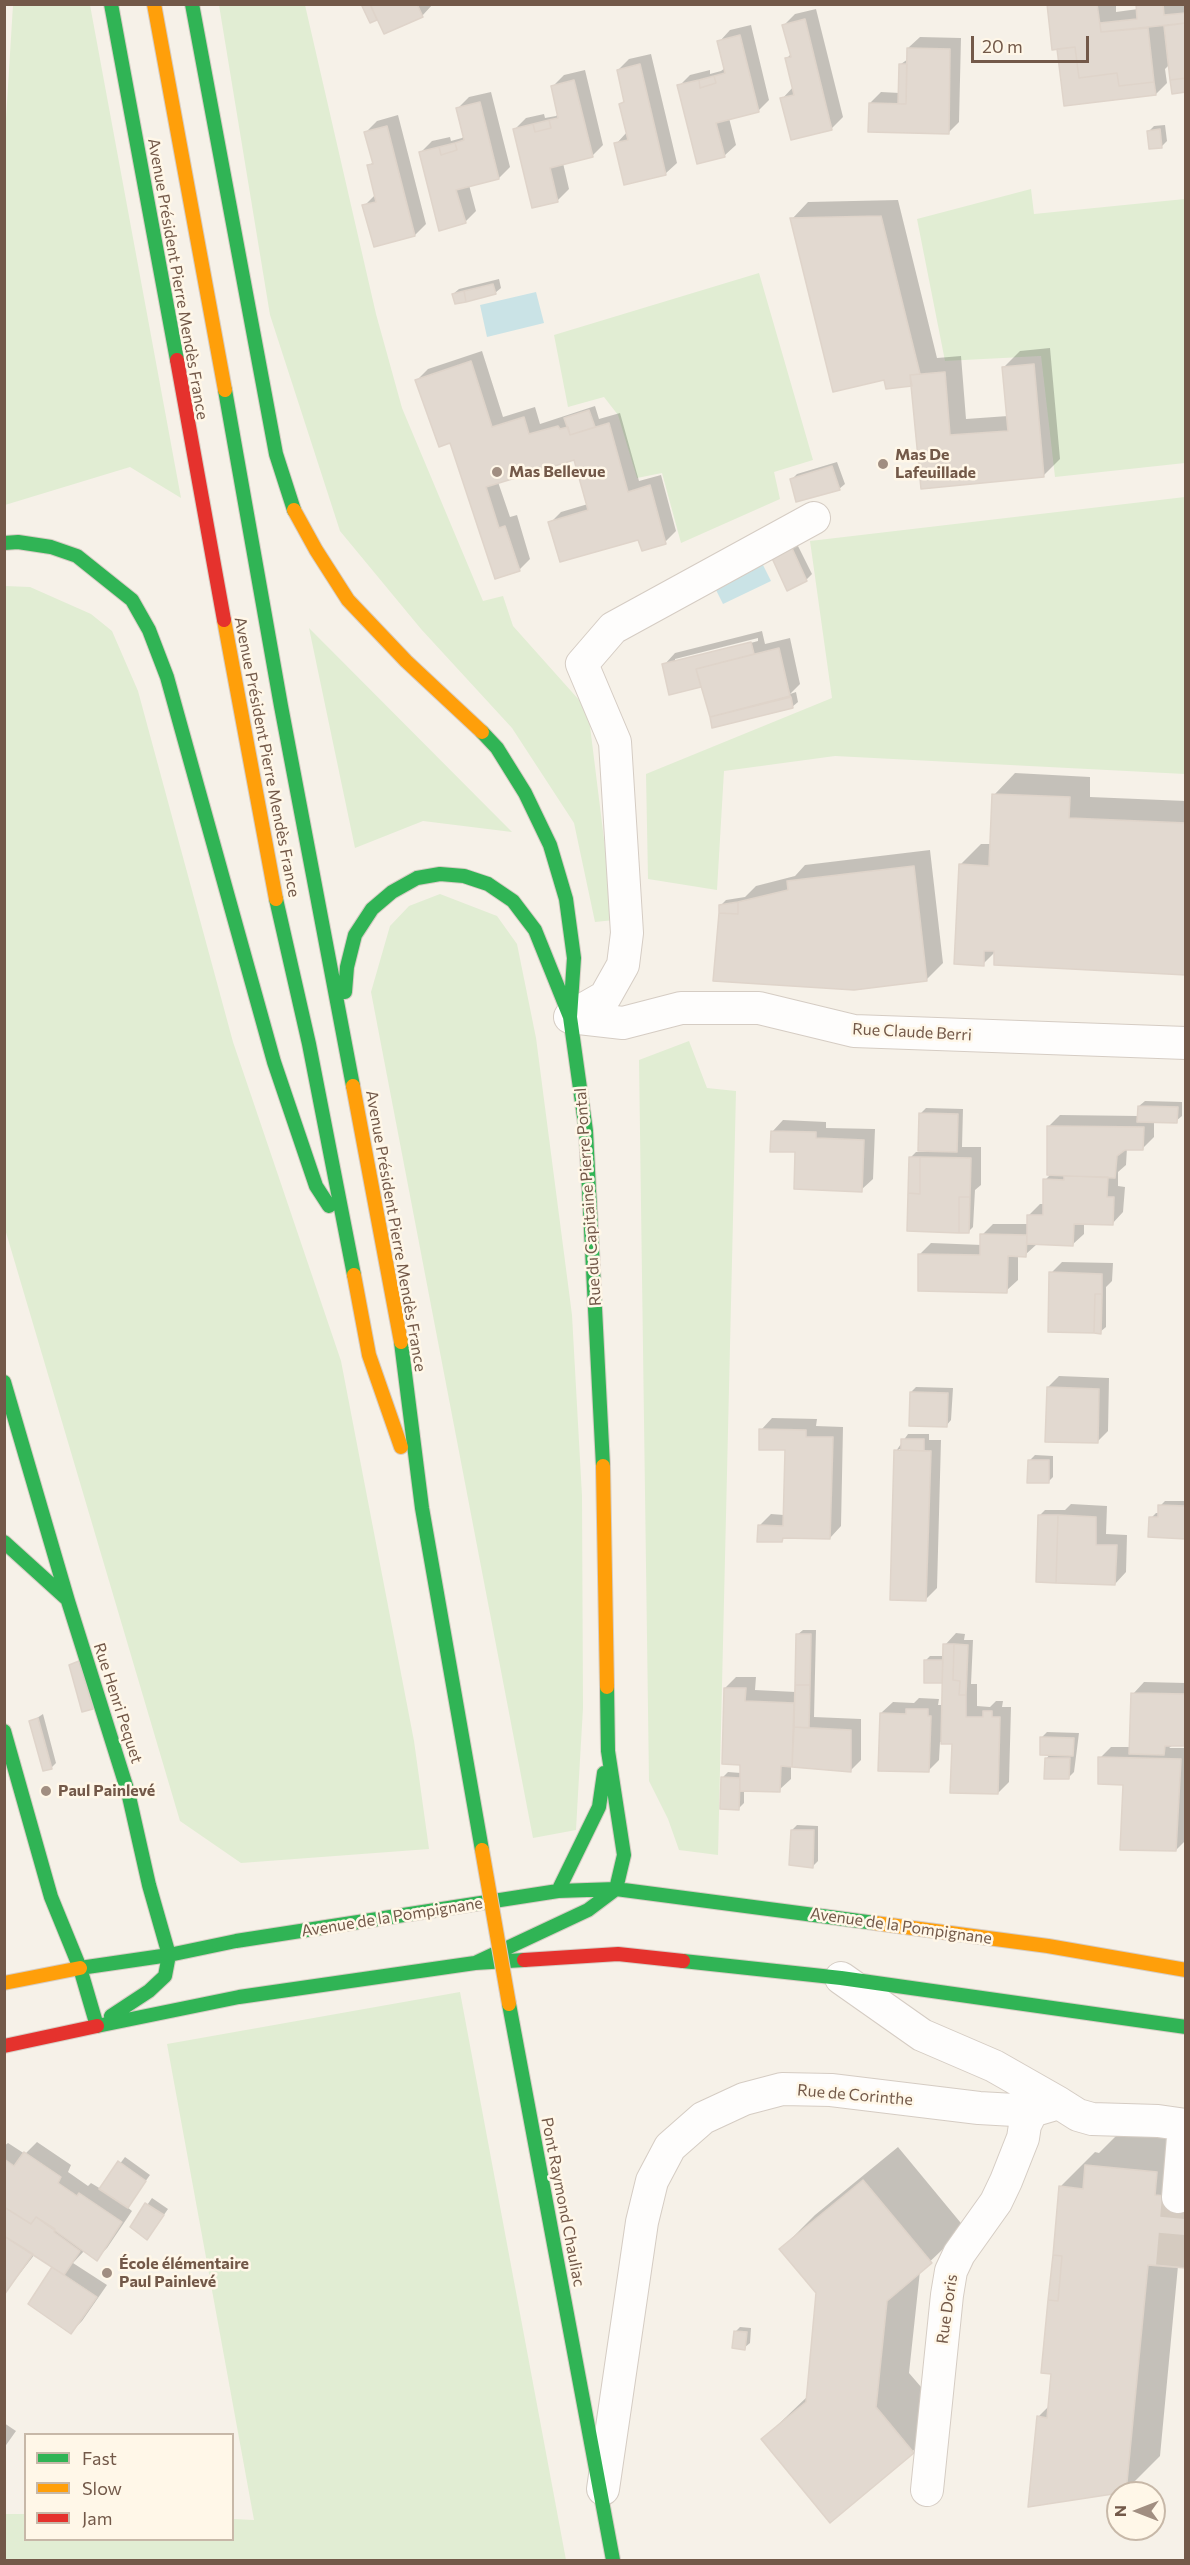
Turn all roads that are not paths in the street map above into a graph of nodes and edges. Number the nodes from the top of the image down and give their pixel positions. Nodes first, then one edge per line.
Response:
1 (111, 4) edge
2 (154, 4) edge
3 (192, 4) edge
4 (814, 518) dead end
5 (4, 543) edge
6 (570, 1017) junction
7 (342, 1021) junction
8 (1185, 1043) edge
9 (344, 1227) junction
10 (4, 1382) edge
11 (422, 1508) junction
12 (4, 1542) edge
13 (68, 1601) junction
14 (4, 1731) edge
15 (608, 1751) junction
16 (482, 1850) joint
17 (616, 1889) junction
18 (558, 1891) junction
19 (169, 1955) junction
20 (475, 1963) junction
21 (80, 1968) junction
22 (1185, 1970) edge
23 (841, 1978) junction
24 (4, 1983) edge
25 (97, 2026) junction
26 (1185, 2027) edge
27 (4, 2046) edge
28 (1046, 2107) junction
29 (1176, 2124) edge
30 (1178, 2197) tunnel mouth
31 (927, 2490) dead end
32 (601, 2499) junction
33 (613, 2560) edge

1 - 9 main road, Avenue Président Pierre Mendès France
2 - 7 main road, Avenue Président Pierre Mendès France
3 - 6 main road
4 - 6 street
5 - 9 main road
6 - 7 main road
6 - 8 street, Rue Claude Berri
6 - 15 main road, Rue du Capitaine Pierre Pontal
7 - 11 main road, Avenue Président Pierre Mendès France
9 - 11 main road, Avenue Président Pierre Mendès France
10 - 13 main road, Rue Henri Pequet
11 - 16 main road, Avenue Président Pierre Mendès France
12 - 13 main road, Rue Henri Pequet
13 - 19 main road, Rue Henri Pequet
14 - 21 main road
15 - 17 main road, Rue du Capitaine Pierre Pontal
15 - 18 main road, Rue du Capitaine Pierre Pontal
16 - 32 main road, Pont Raymond Chauliac, bridge
17 - 18 main road, Avenue de la Pompignane
17 - 20 main road
17 - 22 main road, Avenue de la Pompignane
18 - 19 main road, Avenue de la Pompignane
19 - 21 main road, Avenue de la Pompignane
19 - 25 main road
20 - 23 main road
20 - 25 main road
21 - 24 main road, Avenue de la Pompignane
21 - 25 main road
23 - 26 main road
23 - 28 street
25 - 27 main road
28 - 29 street, Rue de Corinthe
28 - 31 street, Rue Doris
28 - 32 street, Rue de Corinthe
29 - 30 street
32 - 33 main road, Pont Raymond Chauliac

